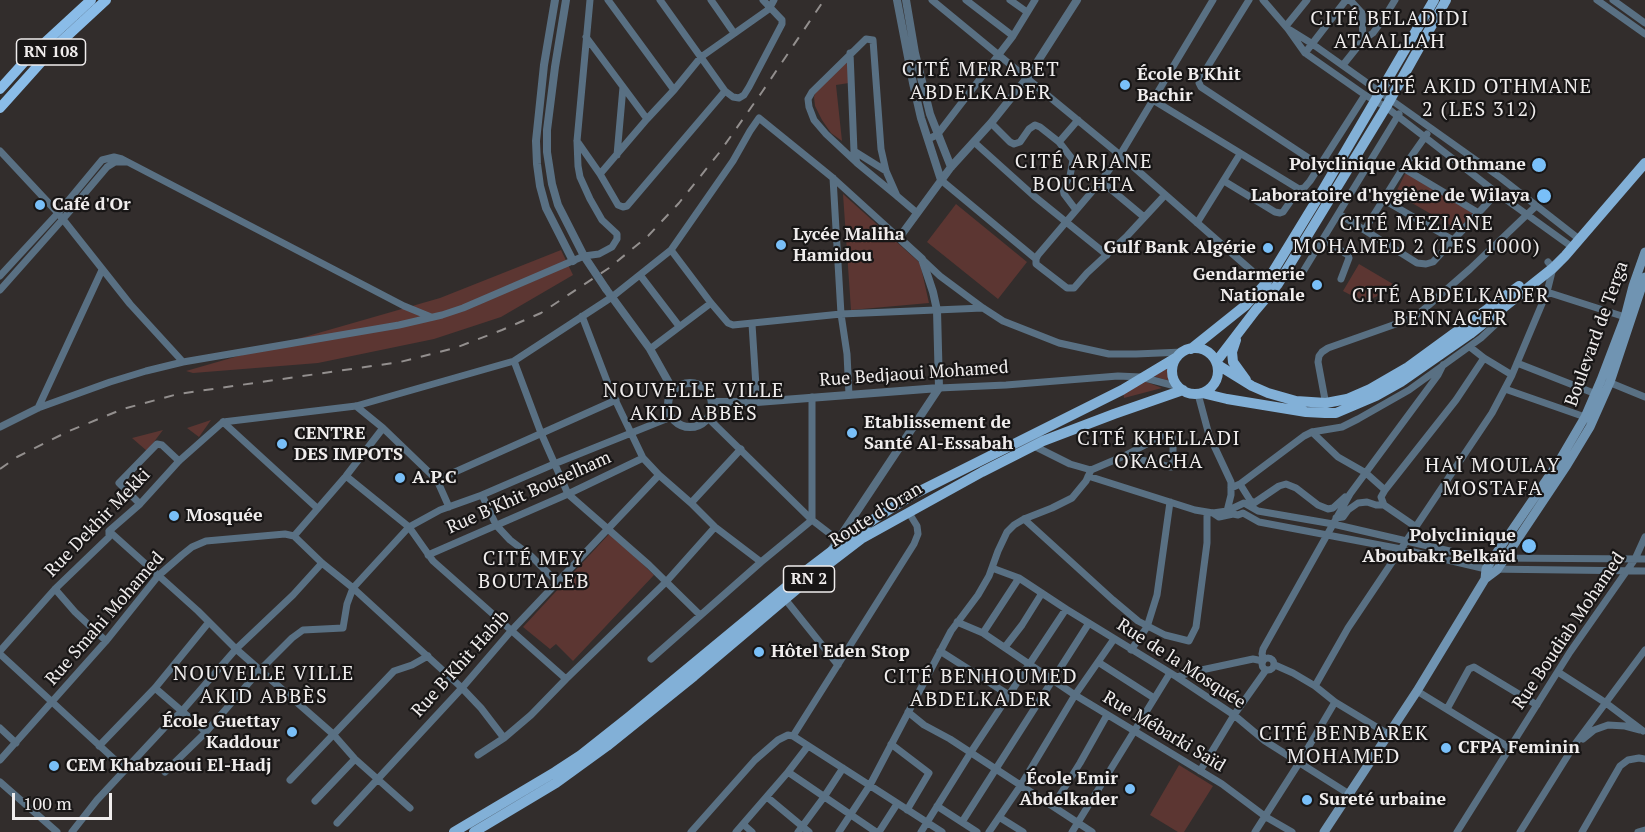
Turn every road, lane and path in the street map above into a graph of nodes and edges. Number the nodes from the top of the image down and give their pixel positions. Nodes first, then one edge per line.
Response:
1 (91, 0) edge
2 (106, 0) edge
3 (555, 0) edge
4 (566, 0) edge
5 (590, 0) edge
6 (608, 0) edge
7 (660, 0) edge
8 (711, 0) edge
9 (763, 0) edge
10 (774, 0) edge
11 (897, 0) edge
12 (906, 0) edge
13 (932, 0) edge
14 (966, 0) edge
15 (1010, 0) edge
16 (1035, 0) edge
17 (1077, 0) edge
18 (1213, 0) edge
19 (1249, 0) edge
20 (1263, 0) edge
21 (1306, 0) edge
22 (1348, 0) edge
23 (1395, 0) edge
24 (1434, 0) edge
25 (1446, 0) edge
26 (1613, 0) edge
27 (1602, 1) edge
28 (769, 9) junction
29 (1027, 12) junction
30 (1645, 23) edge
31 (1287, 27) junction
32 (734, 33) junction
33 (1645, 34) edge
34 (1013, 36) junction
35 (586, 37) junction
36 (1362, 40) junction
37 (1311, 43) junction
38 (850, 53) junction
39 (1305, 53) junction
40 (999, 54) junction
41 (700, 57) junction
42 (1343, 65) junction
43 (1027, 78) junction
44 (623, 87) junction
45 (0, 89) edge
46 (674, 90) junction
47 (725, 91) junction
48 (1365, 95) junction
49 (1153, 100) junction
50 (1383, 100) junction
51 (0, 108) edge
52 (1403, 109) junction
53 (1397, 116) junction
54 (647, 119) junction
55 (1078, 120) junction
56 (991, 123) junction
57 (1430, 128) junction
58 (933, 137) junction
59 (1424, 137) junction
60 (578, 141) junction
61 (974, 142) junction
62 (1059, 142) junction
63 (0, 151) edge
64 (854, 151) junction
65 (1240, 154) junction
66 (1645, 154) edge
67 (617, 155) junction
68 (1120, 155) junction
69 (548, 156) junction
70 (536, 157) junction
71 (857, 163) junction
72 (1319, 165) junction
73 (1644, 166) edge
74 (951, 167) junction
75 (1403, 168) junction
76 (886, 171) junction
77 (600, 174) junction
78 (833, 178) junction
79 (941, 180) junction
80 (1101, 181) junction
81 (1224, 181) junction
82 (1299, 189) junction
83 (1165, 195) junction
84 (897, 196) junction
85 (1494, 196) dead end
86 (1384, 200) junction
87 (1536, 206) junction
88 (1076, 210) junction
89 (1477, 212) junction
90 (917, 213) junction
91 (1338, 214) junction
92 (1527, 215) junction
93 (61, 216) junction
94 (1144, 217) junction
95 (1066, 223) junction
96 (1197, 223) junction
97 (1365, 230) junction
98 (899, 238) junction
99 (1323, 239) junction
100 (1453, 240) junction
101 (1573, 241) junction
102 (671, 250) junction
103 (1645, 252) edge
104 (1107, 255) junction
105 (584, 256) junction
106 (922, 259) junction
107 (1036, 259) junction
108 (573, 261) junction
109 (1550, 265) junction
110 (102, 270) junction
111 (1304, 270) dead end
112 (640, 275) junction
113 (0, 276) edge
114 (1645, 277) edge
115 (1341, 279) dead end
116 (1270, 287) junction
117 (0, 290) edge
118 (1547, 292) junction
119 (612, 297) junction
120 (711, 303) junction
121 (983, 309) junction
122 (1501, 309) junction
123 (937, 310) junction
124 (842, 314) junction
125 (582, 316) junction
126 (1625, 317) junction
127 (432, 318) junction
128 (752, 324) junction
129 (679, 326) junction
130 (1238, 335) junction
131 (1470, 347) junction
132 (650, 349) junction
133 (1184, 353) junction
134 (1484, 358) junction
135 (183, 362) junction
136 (514, 362) junction
137 (1217, 363) junction
138 (1517, 363) junction
139 (1443, 365) junction
140 (1512, 375) junction
141 (1141, 377) junction
142 (1606, 381) junction
143 (1252, 386) junction
144 (939, 388) junction
145 (1181, 388) junction
146 (1505, 389) junction
147 (673, 390) junction
148 (1200, 394) junction
149 (1596, 394) junction
150 (849, 395) junction
151 (812, 397) junction
152 (1645, 397) edge
153 (616, 400) junction
154 (712, 402) junction
155 (756, 402) junction
156 (356, 406) junction
157 (38, 408) junction
158 (1326, 408) junction
159 (670, 417) junction
160 (1585, 417) junction
161 (708, 418) junction
162 (223, 422) junction
163 (0, 427) edge
164 (383, 428) junction
165 (1312, 432) junction
166 (541, 433) junction
167 (630, 433) junction
168 (1035, 446) junction
169 (741, 449) junction
170 (1125, 456) junction
171 (643, 458) junction
172 (179, 461) junction
173 (554, 464) junction
174 (1090, 473) junction
175 (1366, 473) junction
176 (659, 475) junction
177 (346, 476) junction
178 (437, 480) junction
179 (1240, 484) junction
180 (1385, 490) junction
181 (1231, 492) junction
182 (1352, 492) junction
183 (568, 494) junction
184 (482, 495) junction
185 (1170, 502) junction
186 (691, 503) junction
187 (1244, 503) junction
188 (140, 504) junction
189 (1384, 505) junction
190 (449, 507) junction
191 (317, 508) junction
192 (909, 513) junction
193 (1210, 513) junction
194 (1230, 513) junction
195 (1243, 513) junction
196 (1024, 519) junction
197 (812, 520) junction
198 (1335, 521) junction
199 (496, 525) junction
200 (409, 526) junction
201 (1416, 526) junction
202 (715, 527) junction
203 (609, 529) junction
204 (110, 531) junction
205 (1326, 534) junction
206 (294, 536) junction
207 (1645, 537) edge
208 (838, 540) junction
209 (1407, 540) junction
210 (1401, 549) junction
211 (828, 554) junction
212 (428, 555) junction
213 (1493, 558) junction
214 (1504, 558) junction
215 (1635, 559) junction
216 (1645, 560) edge
217 (761, 562) junction
218 (322, 563) junction
219 (992, 568) junction
220 (1497, 570) junction
221 (1628, 570) junction
222 (1645, 571) edge
223 (1486, 574) junction
224 (158, 576) junction
225 (1019, 578) junction
226 (666, 582) junction
227 (558, 583) junction
228 (353, 588) junction
229 (55, 589) junction
230 (1042, 593) junction
231 (785, 599) junction
232 (1066, 609) junction
233 (700, 615) junction
234 (209, 622) junction
235 (957, 622) junction
236 (1089, 623) junction
237 (1147, 627) junction
238 (511, 631) junction
239 (983, 633) junction
240 (1114, 639) junction
241 (106, 641) junction
242 (1005, 647) junction
243 (236, 649) junction
244 (1131, 650) junction
245 (1645, 650) edge
246 (940, 651) junction
247 (0, 652) edge
248 (428, 656) junction
249 (651, 659) dead end
250 (1263, 660) junction
251 (1098, 662) junction
252 (838, 664) junction
253 (1030, 664) junction
254 (1275, 665) junction
255 (260, 670) junction
256 (1266, 670) junction
257 (1558, 672) junction
258 (1170, 673) junction
259 (1178, 677) junction
260 (1053, 679) junction
261 (566, 680) junction
262 (1315, 686) junction
263 (155, 688) junction
264 (462, 688) junction
265 (1417, 691) junction
266 (1009, 695) junction
267 (1075, 695) junction
268 (1154, 698) junction
269 (52, 701) junction
270 (1335, 702) junction
271 (1606, 703) junction
272 (1537, 705) junction
273 (1447, 709) junction
274 (182, 711) junction
275 (908, 712) junction
276 (1107, 715) junction
277 (1234, 715) junction
278 (0, 729) edge
279 (1133, 731) junction
280 (1644, 731) edge
281 (206, 732) junction
282 (333, 734) junction
283 (1388, 734) junction
284 (793, 736) junction
285 (504, 738) junction
286 (16, 743) junction
287 (891, 744) junction
288 (1575, 744) junction
289 (99, 746) junction
290 (808, 746) junction
291 (1510, 748) junction
292 (971, 752) junction
293 (478, 755) dead end
294 (355, 759) junction
295 (1645, 759) edge
296 (0, 760) edge
297 (1299, 763) junction
298 (843, 768) junction
299 (996, 768) junction
300 (126, 770) junction
301 (1200, 771) junction
302 (165, 772) dead end
303 (788, 772) junction
304 (377, 777) junction
305 (290, 780) dead end
306 (0, 782) edge
307 (870, 785) junction
308 (1021, 785) junction
309 (1350, 794) junction
310 (767, 797) junction
311 (824, 797) junction
312 (315, 801) dead end
313 (897, 804) junction
314 (937, 806) junction
315 (1053, 806) junction
316 (410, 808) dead end
317 (907, 810) junction
318 (850, 814) junction
319 (999, 817) junction
320 (1266, 817) junction
321 (927, 822) junction
322 (962, 822) junction
323 (1078, 822) junction
324 (337, 823) dead end
325 (743, 824) junction
326 (801, 829) edge
327 (1645, 830) edge
328 (57, 832) edge
329 (72, 832) edge
330 (454, 832) edge
331 (474, 832) edge
332 (691, 832) edge
333 (736, 832) edge
334 (752, 832) edge
335 (809, 832) edge
336 (839, 832) edge
337 (877, 832) edge
338 (921, 832) edge
339 (942, 832) edge
340 (977, 832) edge
341 (989, 832) edge
342 (1023, 832) edge
343 (1072, 832) edge
344 (1092, 832) edge
345 (1255, 832) edge
346 (1292, 832) edge
347 (1324, 832) edge
348 (1457, 832) edge
349 (1520, 832) edge
350 (1582, 832) edge
351 (1638, 832) edge

1 - 45 highway, RN 108
2 - 51 highway, RN 108
3 - 70 street
4 - 69 street
5 - 35 street
6 - 46 street
7 - 41 street
8 - 32 street
9 - 28 street
10 - 28 street
11 - 58 street
12 - 58 street
13 - 40 street
14 - 34 street
15 - 29 street
16 - 29 street
17 - 43 street
18 - 49 street
19 - 72 street
20 - 31 street
21 - 31 street
22 - 36 street
22 - 37 street
23 - 36 street
24 - 50 main road
25 - 50 main road
26 - 30 street
27 - 33 street
28 - 32 street
28 - 47 street
29 - 34 street
31 - 37 street
31 - 39 street
32 - 41 street
34 - 40 street
35 - 44 street
35 - 60 street
36 - 42 street
37 - 39 street
37 - 42 street
38 - 64 street
38 - 71 street
38 - 76 street
39 - 48 street
40 - 43 street
40 - 58 street
41 - 46 street
41 - 47 street
42 - 50 street
43 - 55 street
43 - 56 street
44 - 54 street
44 - 67 street
46 - 54 street
47 - 77 street
48 - 50 street
48 - 72 street
49 - 65 street
49 - 68 street
50 - 52 street
50 - 53 street
50 - 116 main road
52 - 53 street
52 - 57 street
53 - 59 street
53 - 91 street
54 - 67 street
55 - 62 street
55 - 68 street
56 - 61 street
56 - 62 street
57 - 59 street
57 - 87 street
58 - 74 street
58 - 79 street
59 - 75 street
59 - 92 street
60 - 77 street
60 - 105 street
61 - 74 street
61 - 95 street
62 - 88 street
63 - 93 street
64 - 71 street
64 - 76 street
65 - 81 street
65 - 82 street
66 - 101 main road
67 - 77 street
68 - 80 street
68 - 83 street
69 - 70 street
69 - 105 street
70 - 108 street
71 - 84 street
72 - 82 street
73 - 101 main road
74 - 79 street
75 - 86 street
75 - 89 street
76 - 84 street
78 - 98 street
78 - 102 street
78 - 124 street
79 - 90 street
79 - 107 street
80 - 88 street
80 - 94 street
81 - 82 street
81 - 96 street
83 - 94 street
83 - 96 street
84 - 90 street
85 - 89 street
86 - 97 street
86 - 100 street
87 - 92 street
87 - 101 street
88 - 95 street
89 - 100 street
90 - 98 street
91 - 97 street
91 - 99 street
92 - 101 street
92 - 158 street
93 - 110 street
93 - 113 street
93 - 117 street
93 - 127 street
94 - 104 street
95 - 104 street
95 - 107 street
96 - 116 street
97 - 100 street
98 - 106 street
99 - 111 street
99 - 115 street
101 - 109 main road
102 - 112 street
102 - 120 street
103 - 126 main road, Boulevard de Terga
104 - 107 street
105 - 108 street
105 - 119 street, bridge
106 - 121 street
106 - 123 street
108 - 127 street
109 - 118 street
109 - 122 main road
109 - 158 main road
110 - 135 street
110 - 157 street
112 - 119 street
112 - 129 street
114 - 142 main road, Boulevard de Terga
116 - 130 main road
116 - 133 main road
118 - 126 street
118 - 138 street
119 - 125 street
119 - 132 street
120 - 128 street
120 - 129 street
121 - 123 street
121 - 133 street
122 - 131 street
122 - 158 main road
123 - 124 street
123 - 144 street
124 - 128 street
124 - 150 street
125 - 136 street
125 - 153 street
126 - 142 main road, Boulevard de Terga
127 - 135 street
128 - 155 street
129 - 132 street
130 - 137 main road
130 - 143 main road
131 - 134 street
131 - 139 street
132 - 147 street
133 - 137 main road
133 - 141 main road, RN 2
133 - 145 main road
134 - 140 street
134 - 180 street
135 - 157 street
136 - 156 street
136 - 166 street
137 - 143 main road
137 - 148 main road
138 - 140 street
138 - 149 street
139 - 165 street
139 - 175 street
140 - 146 street
141 - 144 street, Rue Bedjaoui Mohamed
141 - 145 street, Rue Bedjaoui Mohamed
141 - 211 main road, Route d'Oran / RN 2
142 - 149 main road, Boulevard de Terga
142 - 152 street
142 - 214 main road, Boulevard de Terga
143 - 158 main road
144 - 150 street, Rue Bedjaoui Mohamed
144 - 208 street
145 - 148 main road
145 - 168 main road, Route d'Oran / RN 2
146 - 160 street
146 - 201 street
147 - 154 street
147 - 159 street
148 - 158 main road
148 - 181 street
149 - 160 main road, Boulevard de Terga
150 - 151 street, Rue Bedjaoui Mohamed
151 - 155 street, Rue Bedjaoui Mohamed
151 - 197 street
153 - 166 street
153 - 167 street
154 - 155 street, Rue Bedjaoui Mohamed
154 - 161 street
156 - 162 street
156 - 164 street
157 - 163 street
159 - 161 street
159 - 167 street
160 - 213 main road, Boulevard de Terga
161 - 169 street
162 - 172 street, Rue Dekhir Mekki
162 - 191 street
164 - 177 street
164 - 178 street
165 - 175 street
165 - 179 street
166 - 173 street
166 - 178 street
167 - 171 street
167 - 173 street
168 - 174 street
168 - 192 main road, Route d'Oran / RN 2
169 - 186 street
169 - 197 street
170 - 170 street
170 - 174 street
171 - 176 street
171 - 183 street, Rue B'Khit Bouselham
172 - 188 street, Rue Dekhir Mekki
172 - 188 street
173 - 183 street
173 - 184 street
174 - 185 street
174 - 196 street
175 - 180 street
175 - 182 street
176 - 186 street
176 - 203 street, Rue B'Khit Habib
177 - 191 street
177 - 200 street
178 - 190 street
179 - 181 street
179 - 182 street
180 - 189 street
181 - 187 street
181 - 194 street
182 - 198 street
183 - 199 street, Rue B'Khit Bouselham
183 - 203 street
184 - 190 street
184 - 199 street
185 - 193 street
185 - 237 street
186 - 202 street
187 - 194 street
187 - 195 street
187 - 198 street
188 - 204 street, Rue Dekhir Mekki
189 - 198 street
189 - 201 street
190 - 200 street
191 - 206 street
192 - 231 main road, Route d'Oran / RN 2
192 - 252 street
193 - 194 street
193 - 237 street
194 - 195 street
195 - 205 street
196 - 219 street
196 - 237 street
197 - 208 street
197 - 217 street
198 - 205 street
198 - 209 street
199 - 212 street, Rue B'Khit Bouselham
199 - 227 street
200 - 212 street
200 - 228 street
201 - 209 street
202 - 217 street
202 - 226 street
203 - 226 street
203 - 227 street, Rue B'Khit Habib
204 - 224 street
204 - 229 street, Rue Dekhir Mekki
205 - 210 street
205 - 250 street
206 - 218 street
206 - 224 street, Rue Smahi Mohamed
207 - 215 street, Rue Boudiab Mohamed
208 - 211 street
209 - 210 street
209 - 213 street
210 - 223 street
210 - 262 street
211 - 330 main road, Route d'Oran / RN 2
212 - 238 street
213 - 214 street
213 - 223 main road, Boulevard de Terga
214 - 215 street
214 - 220 main road, Boulevard de Terga
215 - 216 street
215 - 221 street, Rue Boudiab Mohamed
217 - 233 street
218 - 228 street
218 - 243 street
219 - 225 street, Rue de la Mosquée
219 - 235 street
220 - 221 street
220 - 223 main road, Boulevard de Terga
221 - 222 street
221 - 257 street, Rue Boudiab Mohamed
223 - 265 main road, Boulevard de Terga
224 - 234 street
224 - 241 street, Rue Smahi Mohamed
225 - 230 street, Rue de la Mosquée
225 - 239 street
226 - 233 street
226 - 261 street
227 - 238 street, Rue B'Khit Habib
228 - 248 street
228 - 255 street
229 - 241 street
229 - 247 street, Rue Dekhir Mekki
230 - 232 street, Rue de la Mosquée
230 - 242 street
231 - 252 street
231 - 331 main road, Route d'Oran / RN 2
232 - 236 street, Rue de la Mosquée
232 - 253 street
233 - 249 street
234 - 243 street
234 - 263 street
235 - 239 street, Rue Mébarki Saïd
235 - 246 street
236 - 240 street, Rue de la Mosquée
236 - 260 street
237 - 244 street
238 - 261 street
238 - 264 street, Rue B'Khit Habib
239 - 242 street, Rue Mébarki Saïd
240 - 244 street, Rue de la Mosquée
240 - 251 street
241 - 269 street, Rue Smahi Mohamed
242 - 253 street, Rue Mébarki Saïd
243 - 255 street
243 - 274 street
244 - 258 street, Rue de la Mosquée
245 - 271 street
246 - 266 street
246 - 275 street
247 - 269 street
248 - 264 street
248 - 282 street
250 - 254 street
250 - 256 street
250 - 259 street
251 - 267 street
251 - 268 street
252 - 284 street
253 - 260 street, Rue Mébarki Saïd
253 - 266 street
254 - 256 street
254 - 262 street
255 - 281 street
255 - 282 street
256 - 277 street
257 - 271 street
257 - 272 street, Rue Boudiab Mohamed
258 - 259 street, Rue de la Mosquée
258 - 268 street
259 - 277 street, Rue de la Mosquée
260 - 267 street, Rue Mébarki Saïd
260 - 299 street
261 - 285 street
262 - 270 street
263 - 274 street
263 - 289 street
264 - 285 street
264 - 304 street, Rue B'Khit Habib
265 - 273 street
265 - 283 main road, Boulevard de Terga
266 - 292 street
267 - 276 street, Rue Mébarki Saïd
267 - 308 street
268 - 279 street
269 - 286 street, Rue Smahi Mohamed
269 - 289 street
270 - 283 street
270 - 297 street
271 - 280 street
271 - 288 street
272 - 273 street
272 - 291 street, Rue Boudiab Mohamed
273 - 291 street
274 - 281 street
274 - 300 street
275 - 287 street
275 - 292 street
276 - 279 street, Rue Mébarki Saïd
276 - 315 street
277 - 297 street, Rue de la Mosquée
277 - 301 street
278 - 286 street
279 - 301 street, Rue Mébarki Saïd
279 - 323 street
280 - 288 street
281 - 302 street
282 - 294 street
282 - 305 street
283 - 309 main road, Boulevard de Terga
284 - 290 street
284 - 332 street
285 - 293 street
286 - 296 street, Rue Smahi Mohamed
287 - 307 street
287 - 317 street
288 - 349 street
289 - 300 street
290 - 298 street
290 - 303 street
291 - 348 street, Rue Boudiab Mohamed
292 - 299 street
292 - 314 street
294 - 304 street
294 - 312 street
295 - 350 street
297 - 309 street, Rue de la Mosquée
297 - 320 street
298 - 307 street
298 - 311 street
299 - 308 street
299 - 322 street
300 - 329 street
301 - 320 street, Rue Mébarki Saïd
303 - 310 street
303 - 311 street
304 - 316 street
304 - 324 street, Rue B'Khit Habib
306 - 328 street
307 - 313 street
307 - 318 street
308 - 315 street
308 - 319 street
309 - 347 main road, Boulevard de Terga
310 - 325 street
310 - 326 street
311 - 318 street
311 - 326 street
313 - 317 street
313 - 337 street
314 - 321 street
314 - 322 street
315 - 323 street
317 - 321 street
318 - 336 street
318 - 337 street
319 - 341 street
319 - 342 street
320 - 345 street
320 - 346 street, Rue Mébarki Saïd
321 - 338 street
321 - 339 street
322 - 340 street
323 - 343 street
323 - 344 street
325 - 333 street
325 - 334 street
326 - 335 street
327 - 351 street

